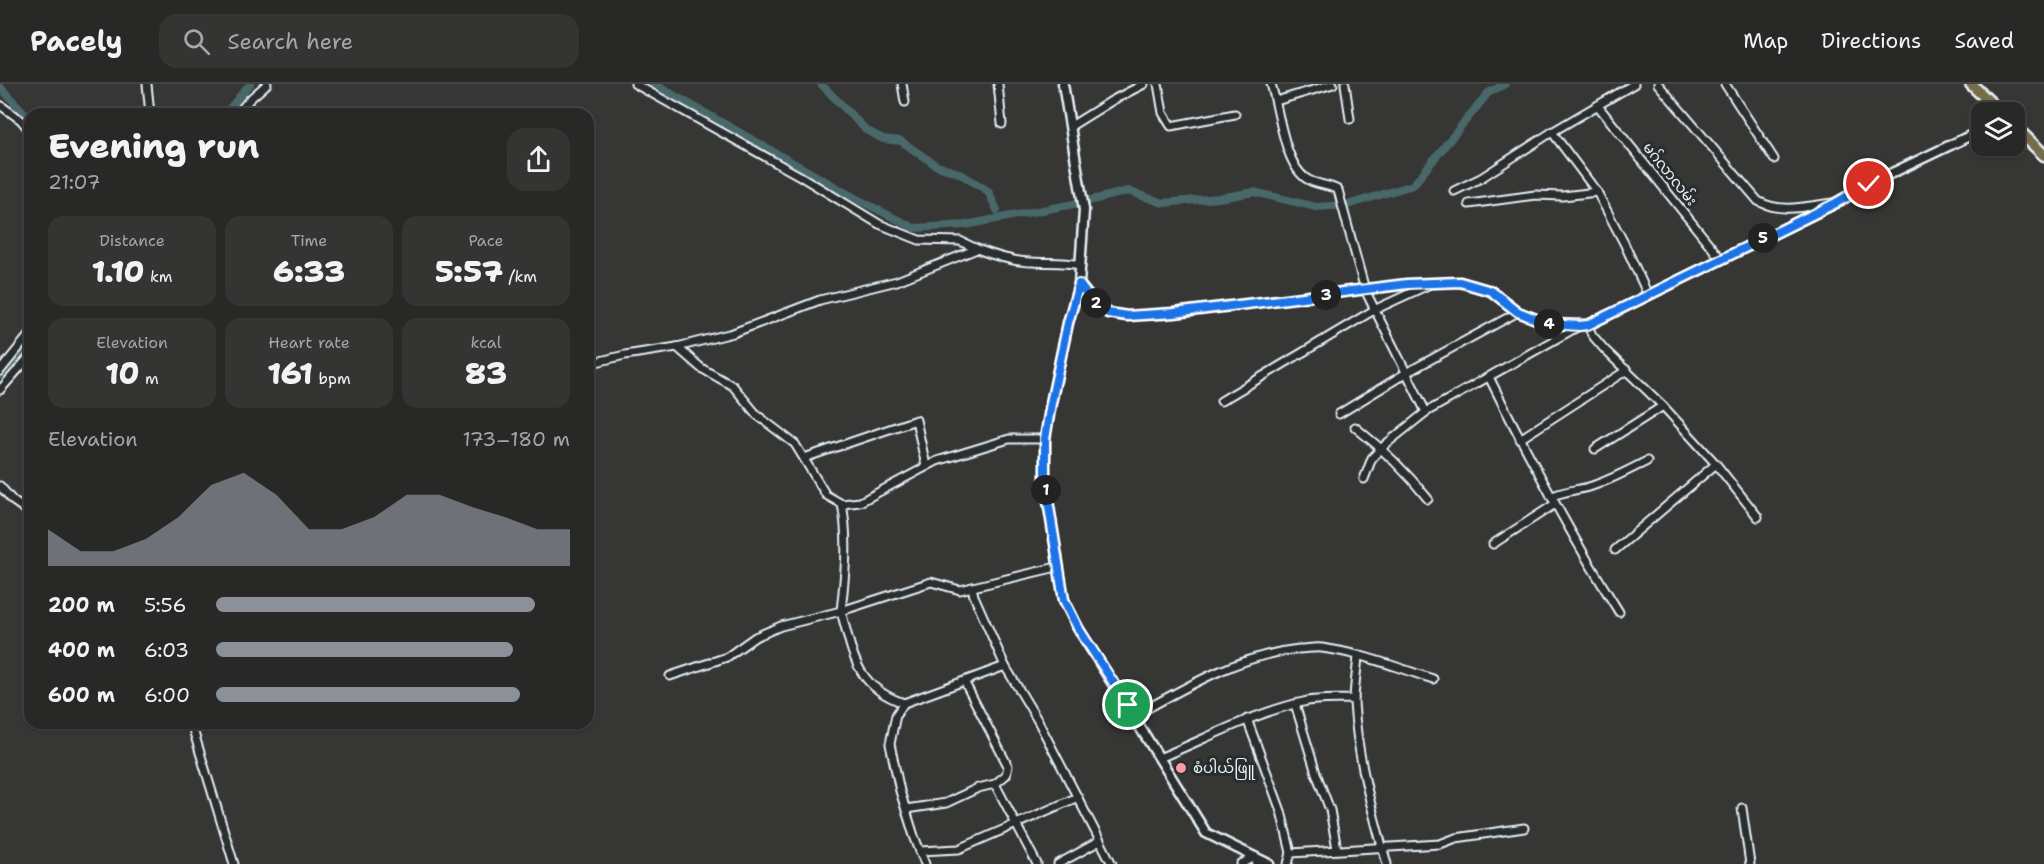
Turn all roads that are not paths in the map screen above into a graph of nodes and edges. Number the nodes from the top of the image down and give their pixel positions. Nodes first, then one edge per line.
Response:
1 (147, 84) edge
2 (267, 84) edge
3 (635, 84) edge
4 (902, 84) edge
5 (998, 84) edge
6 (1063, 84) edge
7 (1144, 84) edge
8 (1158, 84) edge
9 (1271, 84) edge
10 (1333, 84) edge
11 (1345, 84) edge
12 (1634, 84) edge
13 (1658, 84) edge
14 (1725, 84) edge
15 (1971, 84) edge
16 (1276, 101) junction
17 (905, 102) dead end
18 (1990, 102) edge
19 (0, 105) edge
20 (1598, 106) junction
21 (149, 108) edge
22 (242, 108) edge
23 (1235, 114) dead end
24 (1350, 119) dead end
25 (24, 124) edge
26 (1002, 124) dead end
27 (1071, 126) junction
28 (1552, 132) junction
29 (1971, 135) edge
30 (2025, 137) edge
31 (2044, 155) edge
32 (1774, 159) dead end
33 (1454, 191) dead end
34 (1597, 192) junction
35 (1836, 203) junction
36 (1469, 204) dead end
37 (977, 249) junction
38 (1721, 259) junction
39 (1080, 265) junction
40 (1434, 282) junction
41 (1079, 284) junction
42 (1365, 290) junction
43 (1648, 295) junction
44 (1374, 310) junction
45 (1518, 312) junction
46 (1583, 326) junction
47 (24, 341) edge
48 (677, 347) junction
49 (24, 363) edge
50 (594, 363) edge
51 (1628, 370) junction
52 (0, 371) edge
53 (1406, 373) junction
54 (1489, 377) junction
55 (0, 390) edge
56 (1221, 401) dead end
57 (1663, 406) junction
58 (1426, 412) junction
59 (1339, 414) dead end
60 (1354, 428) dead end
61 (1045, 439) junction
62 (1520, 439) junction
63 (1382, 448) junction
64 (1595, 450) dead end
65 (804, 458) junction
66 (1647, 461) dead end
67 (1716, 464) junction
68 (926, 466) junction
69 (1364, 479) dead end
70 (0, 486) edge
71 (1428, 499) dead end
72 (1553, 501) junction
73 (842, 504) junction
74 (24, 509) edge
75 (1758, 517) dead end
76 (1493, 544) dead end
77 (1615, 550) dead end
78 (1057, 567) junction
79 (972, 587) junction
80 (841, 611) junction
81 (1619, 612) dead end
82 (1358, 656) junction
83 (1005, 666) junction
84 (670, 676) dead end
85 (1433, 679) dead end
86 (964, 681) junction
87 (1354, 699) junction
88 (904, 703) junction
89 (1295, 704) junction
90 (1134, 716) junction
91 (1247, 720) junction
92 (193, 729) edge
93 (1159, 758) junction
94 (995, 784) junction
95 (1077, 797) junction
96 (1742, 808) dead end
97 (906, 809) junction
98 (1016, 825) junction
99 (1524, 828) dead end
100 (1100, 841) junction
101 (1382, 847) junction
102 (1337, 849) junction
103 (920, 851) junction
104 (1291, 853) junction
105 (1256, 861) edge
106 (234, 864) edge
107 (925, 864) edge
108 (1037, 864) edge
109 (1058, 864) edge
110 (1112, 864) edge
111 (1241, 864) edge
112 (1269, 864) edge
113 (1288, 864) edge
114 (1387, 864) edge
115 (1750, 864) edge

1 - 21 street
2 - 22 street
3 - 37 street
4 - 17 street
5 - 26 street
6 - 27 street
7 - 27 street
8 - 23 street
9 - 16 street
10 - 16 street
11 - 24 street
12 - 20 street
13 - 35 street
14 - 32 street
15 - 18 main road
16 - 42 street
19 - 25 street
20 - 28 street
20 - 38 street, မဂ်လာလမ်း
27 - 39 street
28 - 33 street
28 - 34 street
29 - 35 street
30 - 31 main road
34 - 36 street
34 - 43 street
35 - 38 street
37 - 39 street
37 - 48 street
38 - 43 street
39 - 41 street
40 - 42 street
40 - 44 street
40 - 45 street
41 - 42 street
41 - 61 street
42 - 44 street
43 - 46 street
44 - 53 street
44 - 56 street
45 - 46 street
45 - 53 street
46 - 51 street
46 - 54 street
47 - 52 street
48 - 50 street
48 - 65 street
49 - 55 street
51 - 57 street
51 - 62 street
53 - 58 street
53 - 59 street
54 - 58 street
54 - 62 street
57 - 64 street
57 - 67 street
58 - 63 street
60 - 63 street
61 - 68 street
61 - 78 street
62 - 72 street
63 - 69 street
63 - 71 street
65 - 68 street
65 - 73 street
66 - 72 street
67 - 75 street
67 - 77 street
68 - 73 street
70 - 74 street
72 - 76 street
72 - 81 street
73 - 80 street
78 - 79 street
78 - 90 street
79 - 80 street
79 - 83 street
80 - 84 street
80 - 88 street
82 - 85 street
82 - 87 street
82 - 90 street
83 - 86 street
83 - 95 street
86 - 88 street
86 - 94 street
87 - 89 street
87 - 101 street
88 - 97 street
89 - 91 street
89 - 102 street
90 - 93 street
91 - 93 street
91 - 104 street
92 - 106 street
93 - 105 street
94 - 97 street
94 - 98 street
95 - 98 street
95 - 100 street
96 - 115 street
97 - 103 street
98 - 103 street
98 - 108 street
99 - 101 street
100 - 109 street
100 - 110 street
101 - 102 street
101 - 114 street
102 - 104 street
103 - 107 street
104 - 113 street
105 - 111 street
105 - 112 street

